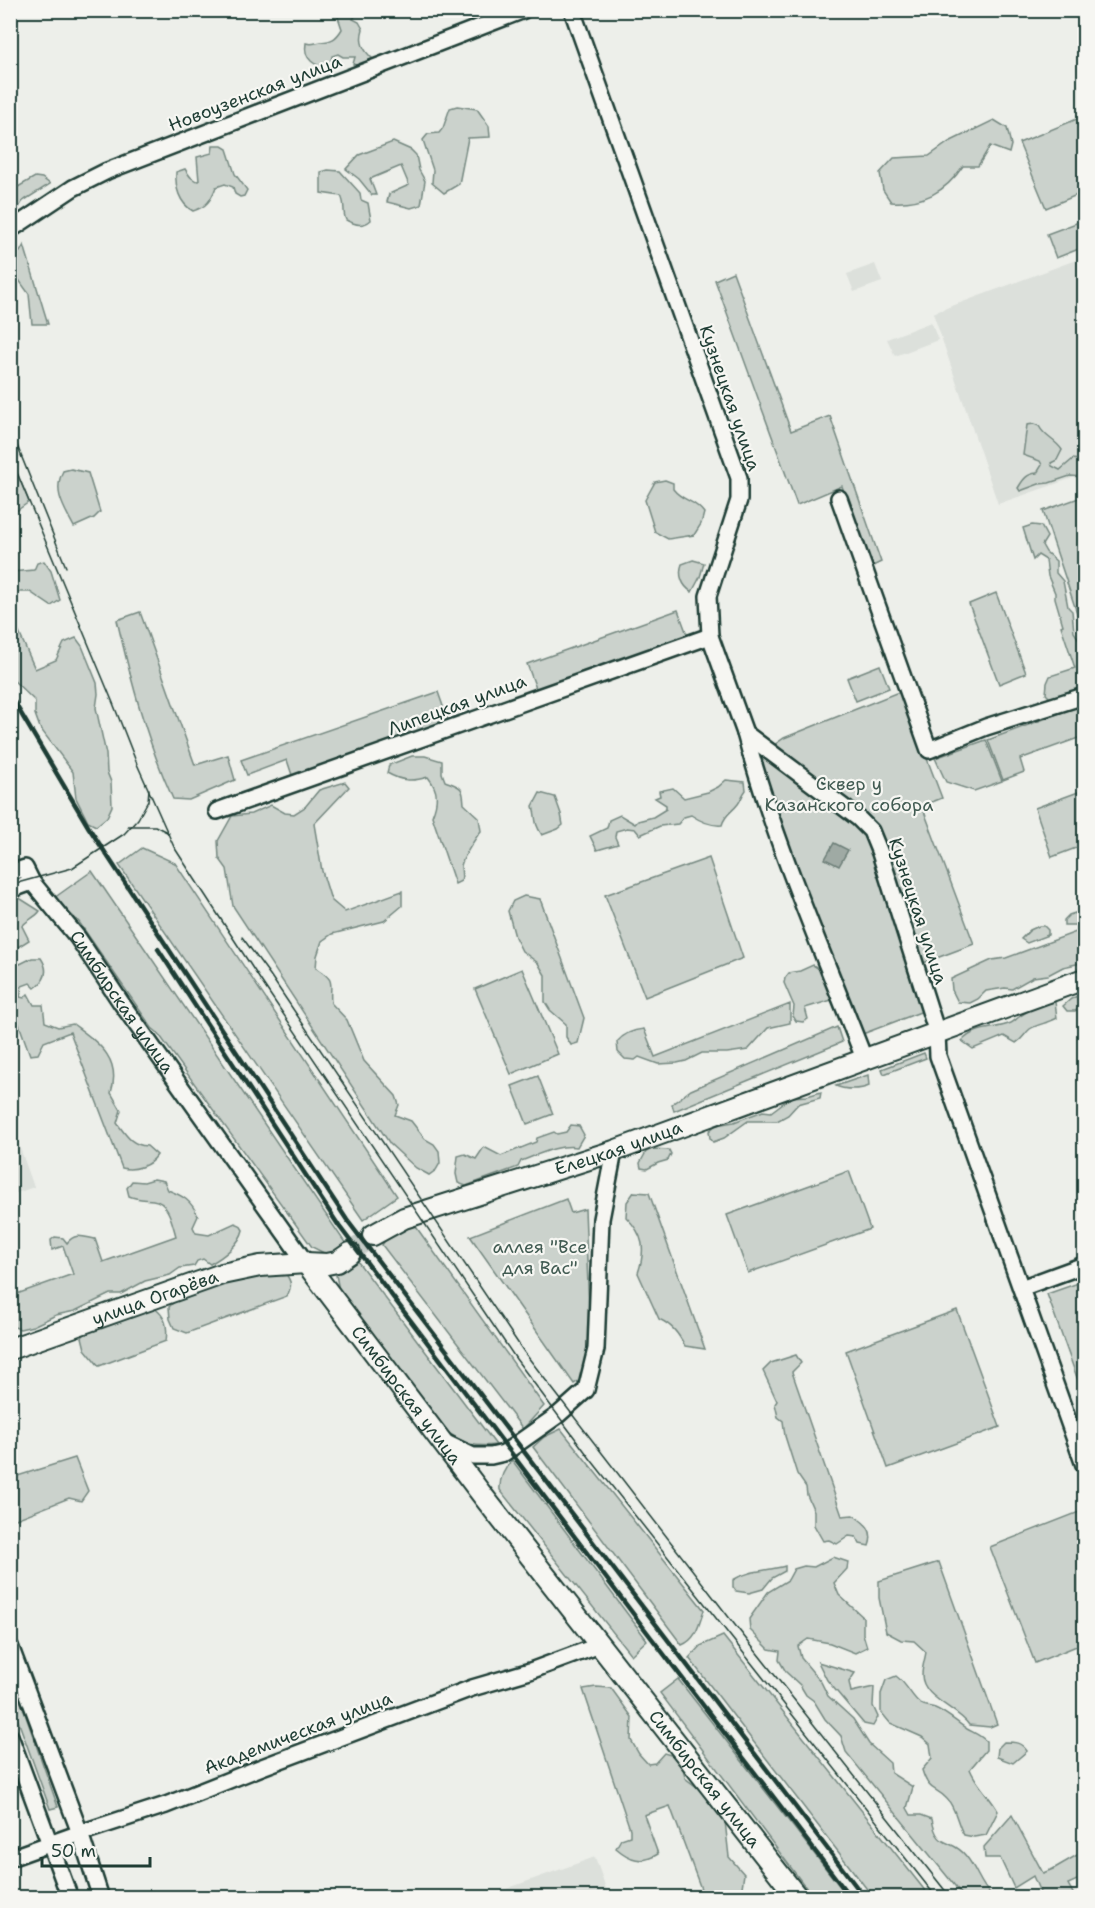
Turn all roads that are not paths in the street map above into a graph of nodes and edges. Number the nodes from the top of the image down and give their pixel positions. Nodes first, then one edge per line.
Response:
1 (524, 10) edge
2 (572, 10) edge
3 (10, 230) edge
4 (839, 498) dead end
5 (710, 636) junction
6 (1084, 696) edge
7 (745, 733) junction
8 (217, 811) dead end
9 (10, 873) edge
10 (32, 882) junction
11 (10, 890) edge
12 (1084, 979) edge
13 (936, 1033) junction
14 (865, 1060) junction
15 (614, 1151) junction
16 (594, 1157) junction
17 (604, 1195) junction
18 (373, 1235) tunnel mouth
19 (350, 1253) tunnel mouth
20 (306, 1263) junction
21 (1084, 1265) edge
22 (1021, 1288) junction
23 (10, 1349) edge
24 (443, 1441) junction
25 (1084, 1466) edge
26 (600, 1645) junction
27 (10, 1646) edge
28 (10, 1736) edge
29 (80, 1833) junction
30 (50, 1844) junction
31 (10, 1858) edge
32 (70, 1898) edge
33 (101, 1898) edge
34 (798, 1898) edge

1 - 3 street, Новоузенская улица
2 - 5 street, Кузнецкая улица
4 - 6 street
5 - 7 street, Кузнецкая улица
5 - 8 street, Липецкая улица
7 - 13 street, Кузнецкая улица
7 - 14 street
9 - 10 street
10 - 11 street
10 - 20 street, Симбирская улица
12 - 13 main road, Елецкая улица
13 - 14 main road, Елецкая улица
13 - 22 street, Кузнецкая улица
14 - 15 main road, Елецкая улица
15 - 16 main road, Елецкая улица
15 - 17 street
16 - 17 street
16 - 18 main road, Елецкая улица
17 - 24 street
19 - 20 main road
20 - 23 main road, улица Огарёва
20 - 24 main road, Симбирская улица
21 - 22 street
22 - 25 street, Кузнецкая улица
24 - 26 main road, Симбирская улица
26 - 29 street, Академическая улица
26 - 34 main road, Симбирская улица
27 - 29 street
28 - 30 street
29 - 30 street, Академическая улица
29 - 33 street
30 - 31 street, Академическая улица
30 - 32 street

